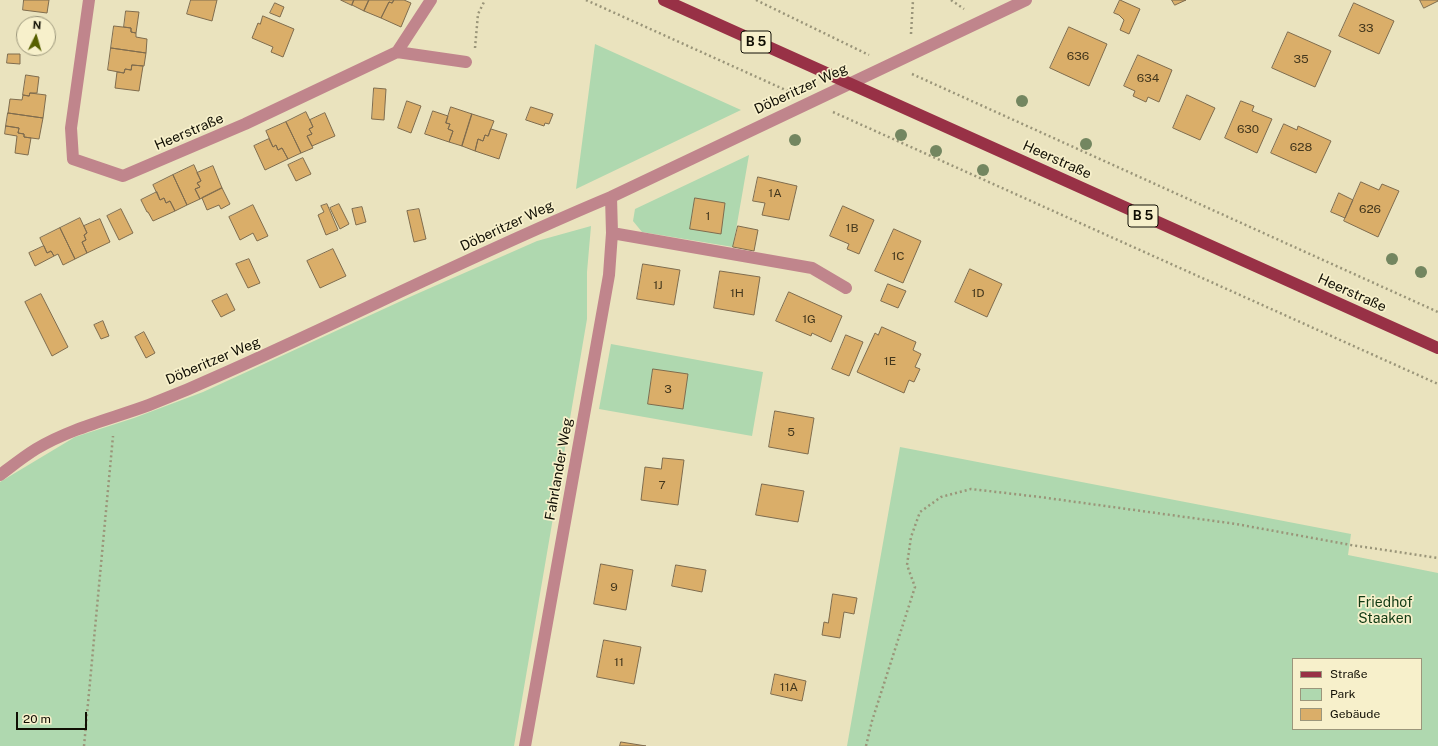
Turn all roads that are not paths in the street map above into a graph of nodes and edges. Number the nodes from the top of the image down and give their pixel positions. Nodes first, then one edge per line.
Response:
1 (89, 0) edge
2 (431, 0) edge
3 (664, 0) edge
4 (1026, 0) edge
5 (398, 52) junction
6 (466, 62) road end
7 (849, 84) junction
8 (610, 197) junction
9 (612, 233) junction
10 (846, 288) dead end
11 (1438, 348) edge
12 (0, 475) edge
13 (525, 746) edge

1 - 5 street, Heerstraße
2 - 5 street
3 - 7 main road, Heerstraße / B 5
4 - 7 street, Döberitzer Weg
5 - 6 street
7 - 8 street, Döberitzer Weg
7 - 11 main road, Heerstraße / B 5
8 - 9 street, Fahrlander Weg
8 - 12 street, Döberitzer Weg
9 - 10 street
9 - 13 street, Fahrlander Weg

